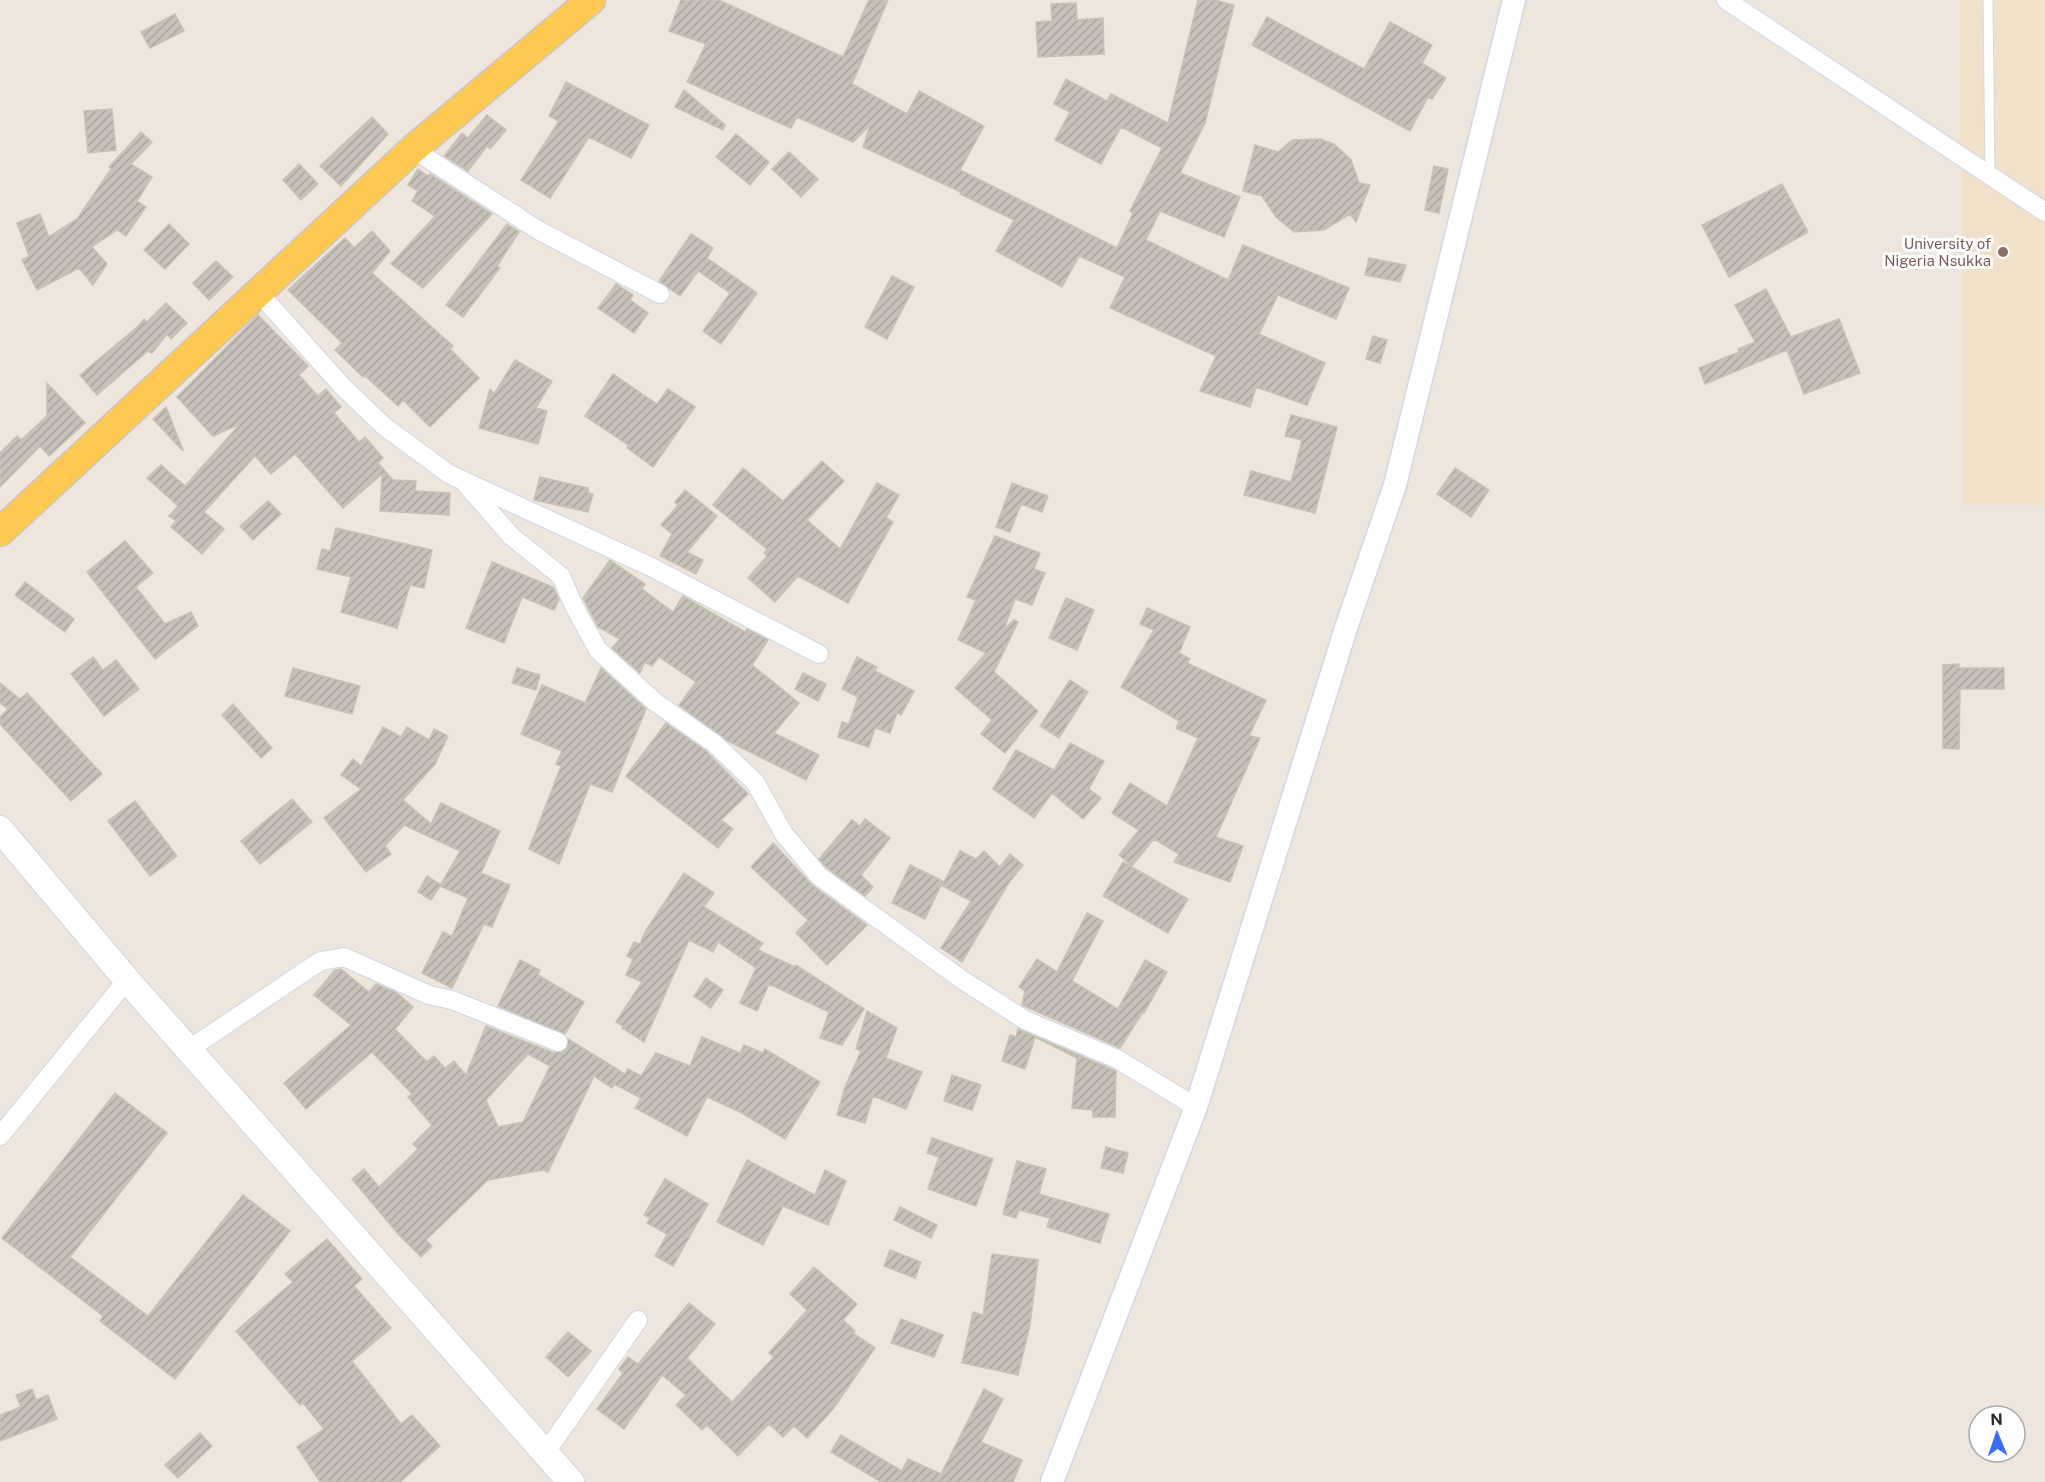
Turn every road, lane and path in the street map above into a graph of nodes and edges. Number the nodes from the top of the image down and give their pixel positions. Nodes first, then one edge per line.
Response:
1 (591, 0) edge
2 (1514, 0) edge
3 (1726, 0) edge
4 (1988, 0) edge
5 (413, 149) junction
6 (1990, 176) junction
7 (2045, 212) edge
8 (260, 294) junction
9 (660, 294) dead end
10 (464, 482) junction
11 (0, 532) edge
12 (819, 654) dead end
13 (0, 829) edge
14 (127, 980) junction
15 (558, 1042) dead end
16 (188, 1050) junction
17 (1196, 1107) junction
18 (0, 1136) edge
19 (638, 1320) dead end
20 (546, 1452) junction
21 (571, 1482) edge
22 (1052, 1482) edge

1 - 5 main road
2 - 17 street
3 - 6 street
4 - 6 lane
5 - 8 main road
5 - 9 street
6 - 7 street
8 - 10 street
8 - 11 main road
10 - 12 street
10 - 17 street
13 - 14 main road
14 - 16 main road
14 - 18 street
15 - 16 street
16 - 20 main road
17 - 22 street
19 - 20 street
20 - 21 main road

